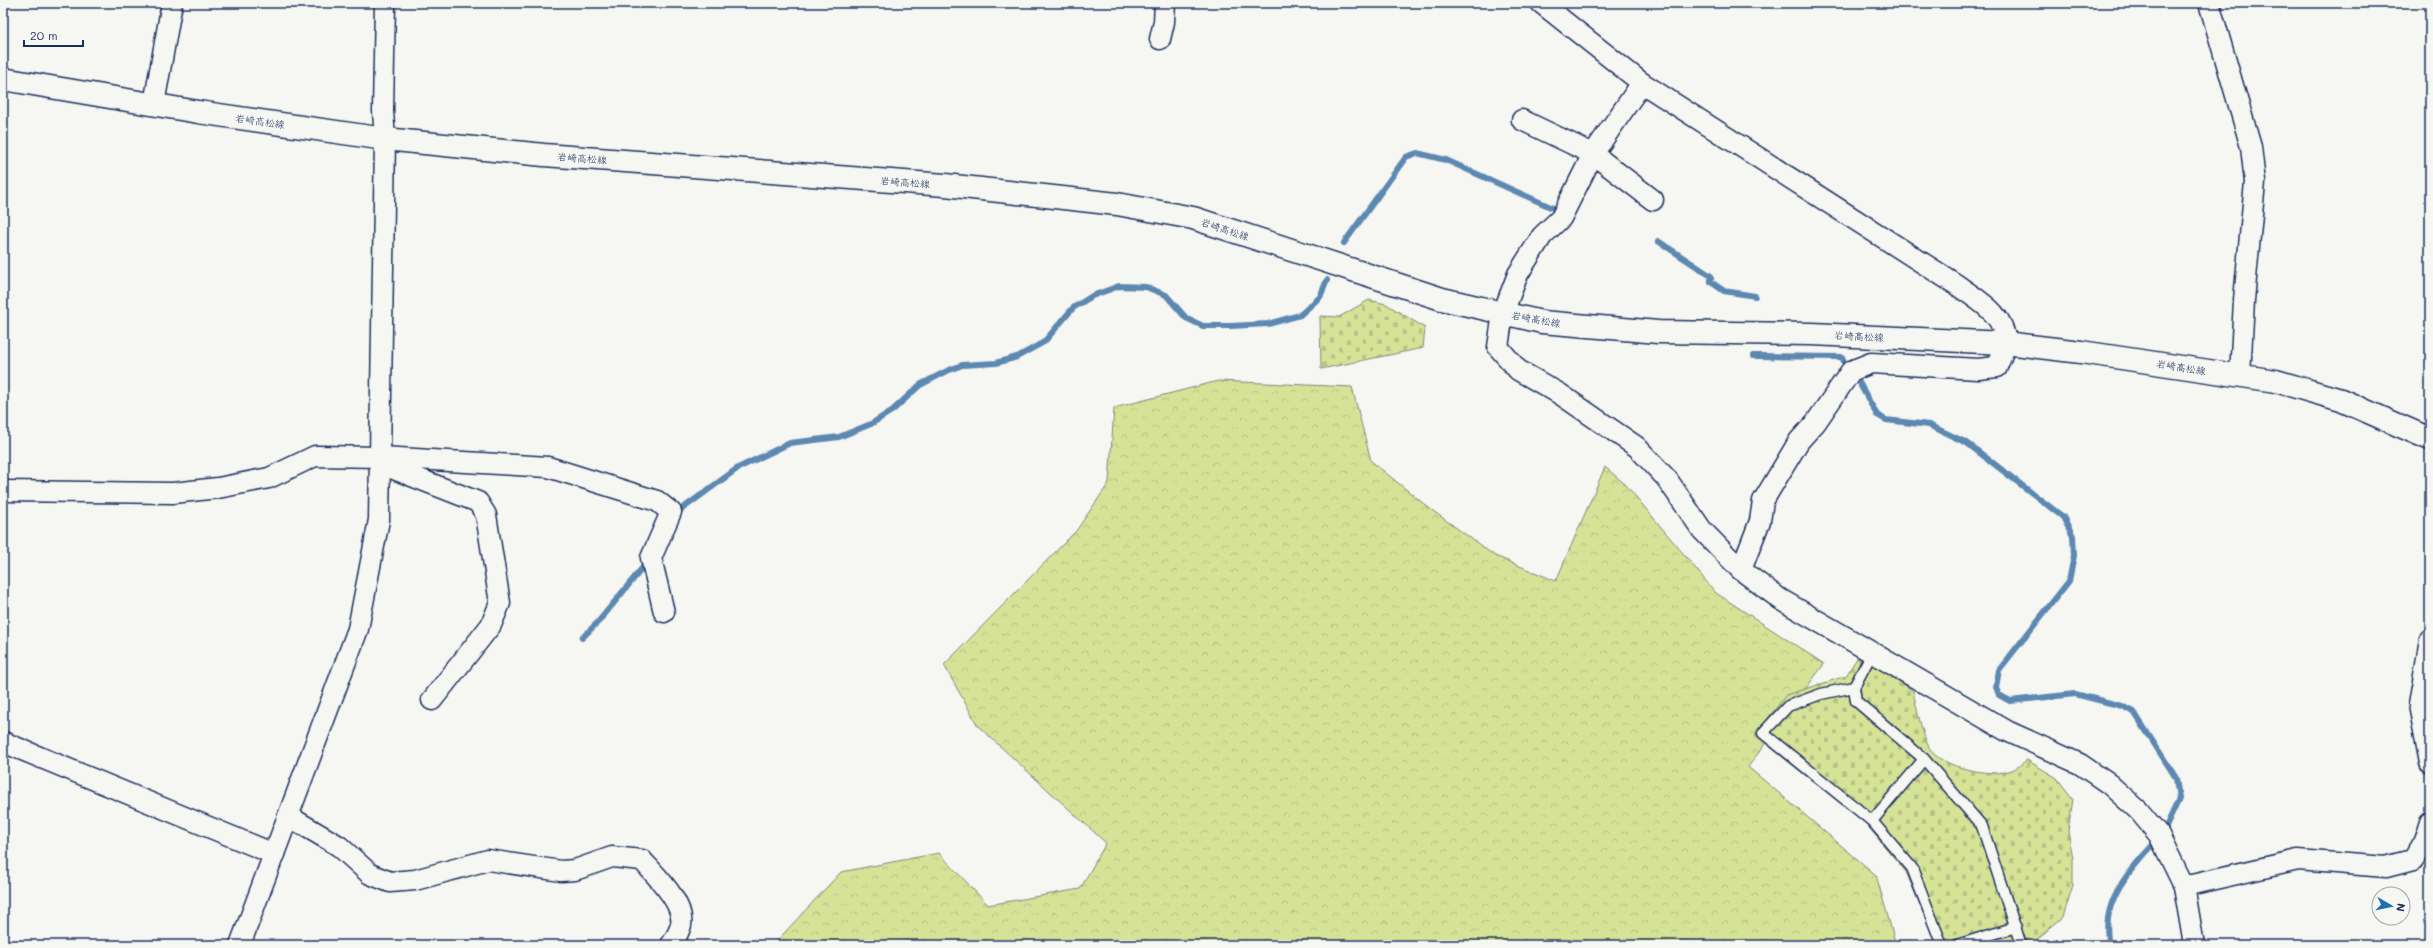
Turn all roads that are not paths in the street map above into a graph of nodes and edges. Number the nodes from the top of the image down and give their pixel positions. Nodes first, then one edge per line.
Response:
1 (172, 3) edge
2 (385, 3) edge
3 (1164, 3) edge
4 (1541, 3) edge
5 (2209, 3) edge
6 (1160, 39) dead end
7 (3, 79) edge
8 (1642, 83) junction
9 (154, 104) junction
10 (1522, 120) dead end
11 (386, 139) junction
12 (1593, 154) junction
13 (1653, 200) dead end
14 (1502, 313) junction
15 (2005, 343) junction
16 (2240, 376) junction
17 (2430, 439) edge
18 (382, 461) junction
19 (3, 491) edge
20 (1741, 570) junction
21 (664, 612) dead end
22 (2430, 640) edge
23 (1873, 651) junction
24 (1854, 687) junction
25 (432, 700) dead end
26 (3, 742) edge
27 (1924, 759) junction
28 (2430, 763) edge
29 (288, 816) junction
30 (1872, 821) junction
31 (2430, 822) edge
32 (274, 854) junction
33 (2184, 886) junction
34 (2016, 927) junction
35 (240, 945) edge
36 (671, 945) edge
37 (1942, 945) edge
38 (1957, 945) edge
39 (2021, 945) edge
40 (2194, 945) edge

1 - 9 street
2 - 11 street
3 - 6 street
4 - 8 street
5 - 16 street
7 - 9 main road, 岩崎高松線
8 - 12 street
8 - 15 street
9 - 11 main road, 岩崎高松線
10 - 12 street
11 - 14 main road, 岩崎高松線
11 - 18 street
12 - 13 street
12 - 14 street
14 - 15 main road, 岩崎高松線
14 - 20 street
15 - 16 main road, 岩崎高松線
15 - 20 street
16 - 17 main road, 岩崎高松線
18 - 19 street
18 - 21 street
18 - 25 street
18 - 29 street
20 - 23 street
22 - 28 street
23 - 24 lane
23 - 33 street
24 - 27 lane
24 - 30 lane
26 - 32 street
27 - 30 lane
27 - 34 lane
29 - 32 street
29 - 36 street
30 - 37 lane
31 - 33 street
32 - 35 street
33 - 40 street
34 - 38 lane
34 - 39 lane

